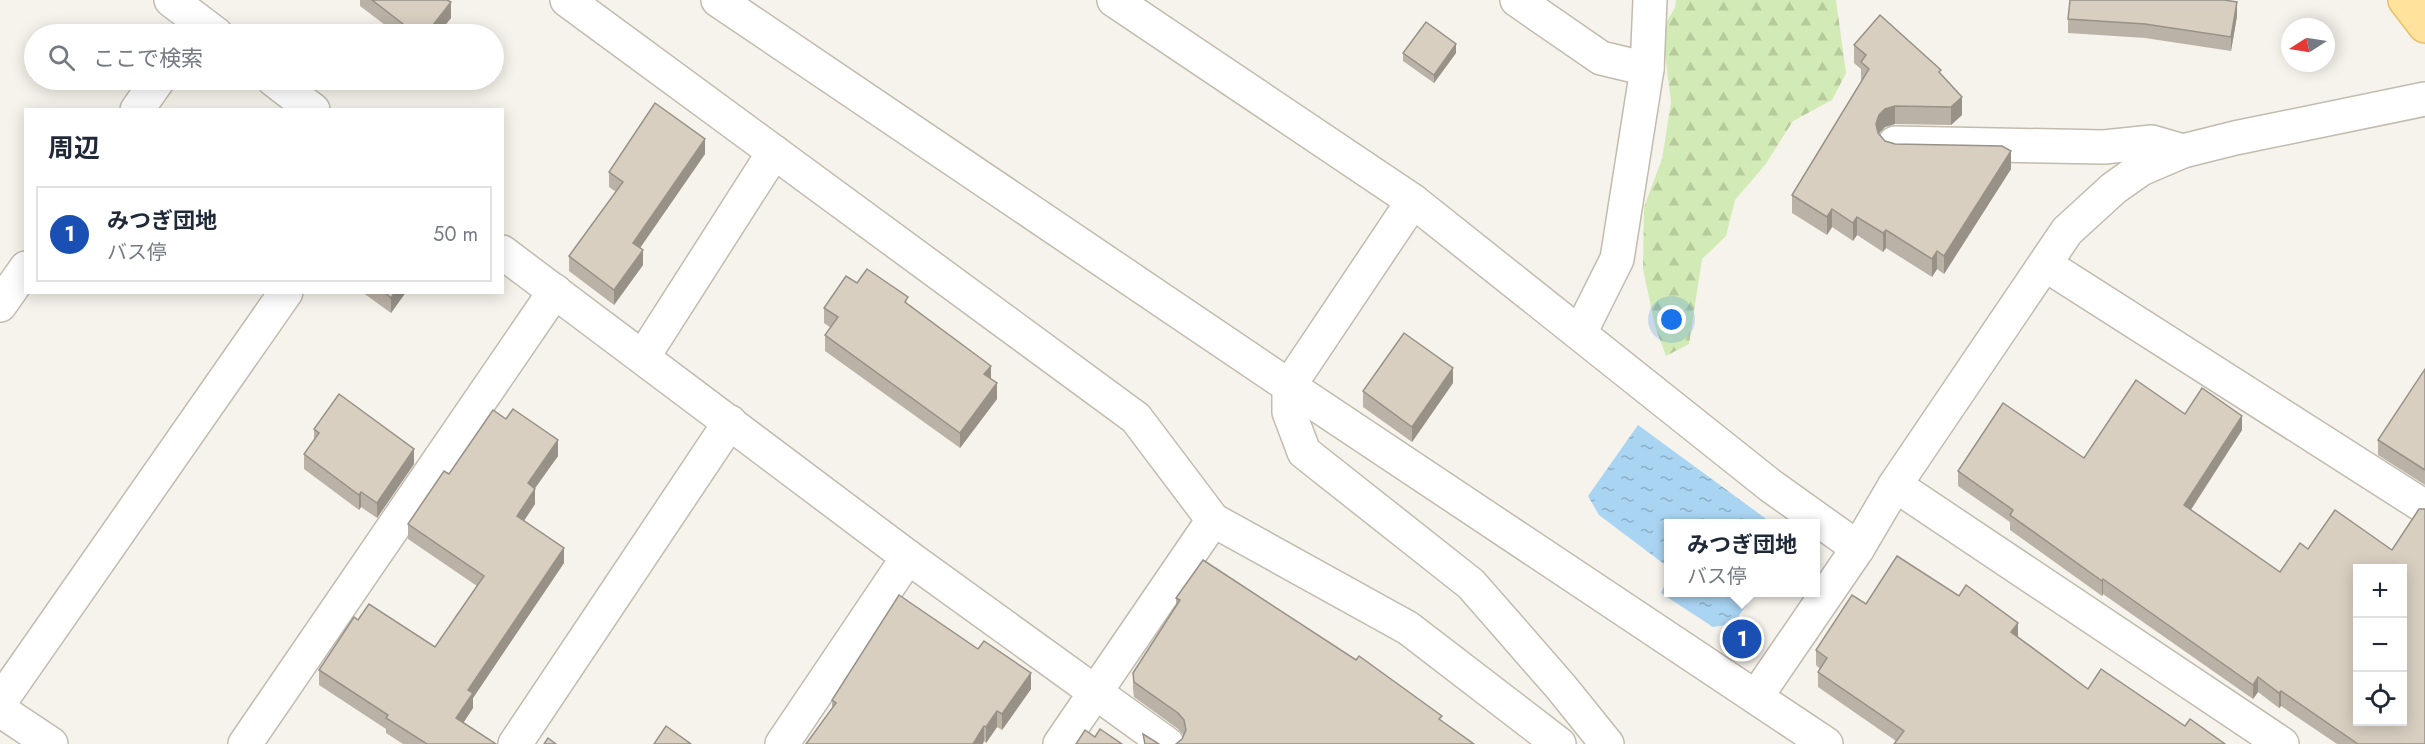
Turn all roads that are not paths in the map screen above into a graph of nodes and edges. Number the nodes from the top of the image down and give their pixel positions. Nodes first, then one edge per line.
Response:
1 (171, 0) edge
2 (567, 0) edge
3 (1114, 0) edge
4 (1517, 0) edge
5 (1650, 0) edge
6 (2405, 0) edge
7 (726, 2) edge
8 (205, 23) edge
9 (2425, 26) edge
10 (1647, 69) junction
11 (151, 90) edge
12 (287, 90) edge
13 (2425, 99) edge
14 (138, 108) edge
15 (310, 108) edge
16 (1895, 143) edge
17 (2183, 151) junction
18 (774, 152) junction
19 (1413, 201) junction
20 (504, 253) edge
21 (2046, 265) junction
22 (24, 271) edge
23 (555, 291) junction
24 (285, 294) edge
25 (0, 304) edge
26 (1580, 333) junction
27 (643, 357) junction
28 (1289, 386) junction
29 (730, 422) junction
30 (1895, 485) junction
31 (2425, 507) edge
32 (1817, 519) edge
33 (1214, 520) junction
34 (1820, 521) edge
35 (1857, 548) junction
36 (908, 558) junction
37 (1095, 693) junction
38 (1756, 697) junction
39 (0, 702) edge
40 (0, 710) edge
41 (51, 744) edge
42 (245, 744) edge
43 (515, 744) edge
44 (782, 744) edge
45 (1060, 744) edge
46 (1167, 744) edge
47 (1559, 744) edge
48 (1607, 744) edge
49 (1826, 744) edge
50 (2282, 744) edge

1 - 8 street
2 - 18 street
3 - 19 street
4 - 10 street
5 - 10 street
6 - 9 main road
7 - 28 street
10 - 26 street
11 - 14 street
12 - 15 street
13 - 17 street
16 - 17 street
17 - 21 street
18 - 27 street
18 - 33 street
19 - 26 street
19 - 28 street
20 - 23 street
21 - 30 street
21 - 31 street
22 - 25 street
23 - 27 street
23 - 42 street
24 - 39 street
26 - 32 street
27 - 29 street
28 - 38 street
28 - 48 street
29 - 36 street
29 - 43 street
30 - 35 street
30 - 50 street
33 - 37 street
33 - 47 street
34 - 35 street
35 - 38 street
36 - 37 street
36 - 44 street
37 - 45 street
37 - 46 street
38 - 49 street
40 - 41 street

